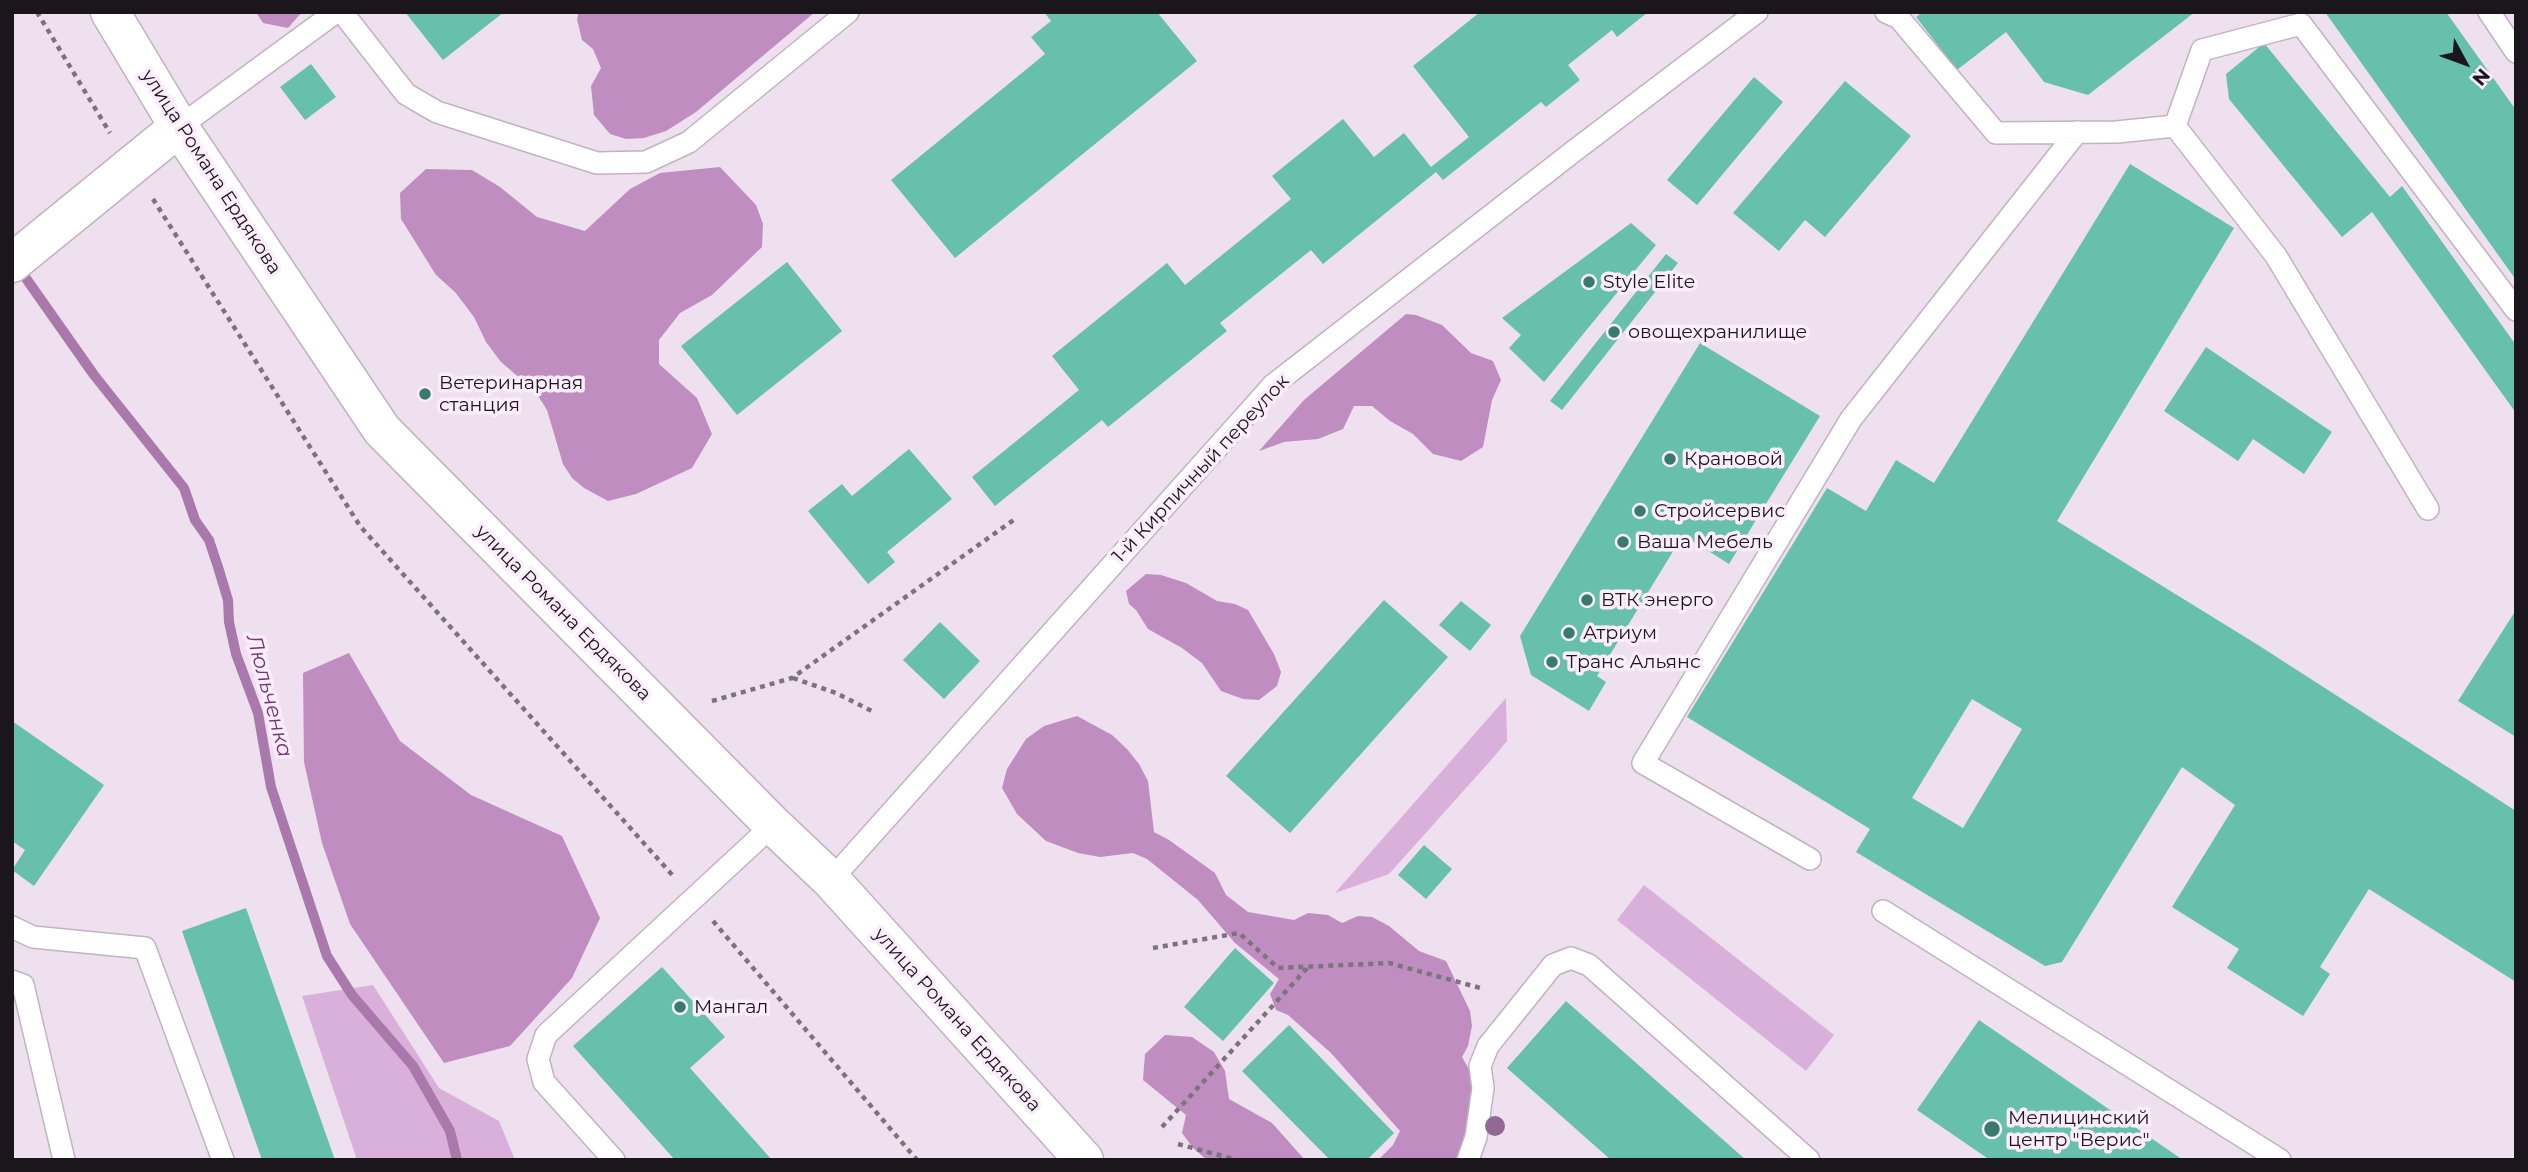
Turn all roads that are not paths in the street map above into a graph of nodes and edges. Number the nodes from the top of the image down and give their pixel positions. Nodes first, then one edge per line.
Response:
1 (110, 12) edge
2 (336, 12) edge
3 (342, 12) edge
4 (848, 12) edge
5 (1757, 12) edge
6 (1886, 12) edge
7 (2488, 12) edge
8 (2516, 52) edge
9 (2175, 126) junction
10 (179, 127) junction
11 (2077, 132) junction
12 (12, 263) edge
13 (2516, 310) edge
14 (2428, 509) dead end
15 (773, 825) junction
16 (1810, 859) dead end
17 (831, 880) junction
18 (1883, 911) dead end
19 (12, 927) edge
20 (12, 981) edge
21 (64, 1160) edge
22 (223, 1160) edge
23 (614, 1160) edge
24 (1084, 1160) edge
25 (1468, 1160) edge
26 (1809, 1160) edge
27 (2280, 1160) edge

1 - 10 street, улица Романа Ердякова
2 - 10 lane
3 - 4 lane
5 - 17 lane, 1-й Кирпичный переулок
6 - 11 lane
7 - 8 lane
9 - 11 lane
9 - 13 lane
9 - 14 lane
10 - 12 street
10 - 15 street, улица Романа Ердякова
11 - 16 lane
15 - 17 street, улица Романа Ердякова
15 - 23 lane
17 - 24 street, улица Романа Ердякова
18 - 27 lane
19 - 22 lane
20 - 21 lane
25 - 26 lane

